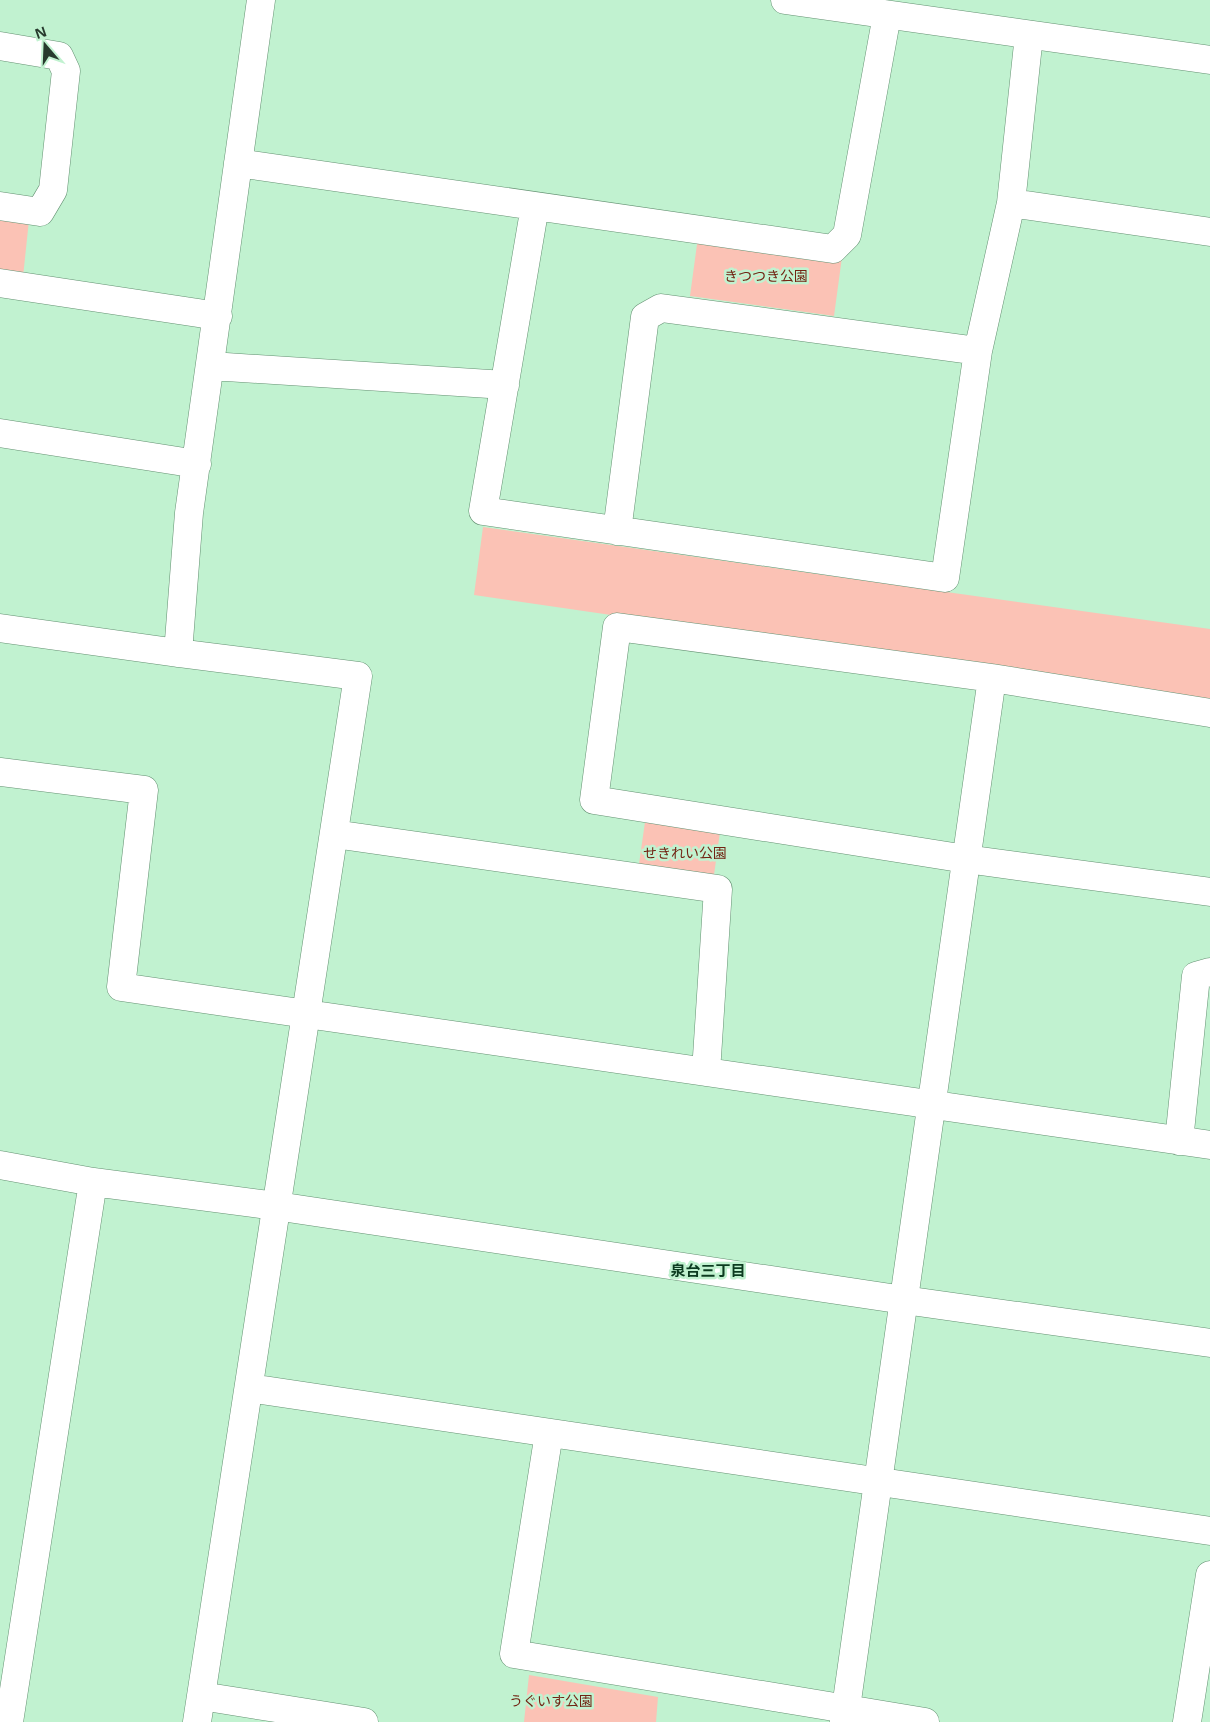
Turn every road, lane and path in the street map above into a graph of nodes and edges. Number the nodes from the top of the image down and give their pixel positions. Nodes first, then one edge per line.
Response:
1 (261, 0) edge
2 (785, 0) edge
3 (886, 15) junction
4 (1029, 35) junction
5 (0, 46) edge
6 (1210, 60) edge
7 (238, 163) junction
8 (1011, 203) junction
9 (0, 206) edge
10 (534, 206) junction
11 (1210, 232) edge
12 (0, 283) edge
13 (218, 316) junction
14 (978, 351) junction
15 (211, 366) junction
16 (505, 385) junction
17 (0, 433) edge
18 (197, 464) junction
19 (617, 531) junction
20 (0, 628) edge
21 (178, 653) junction
22 (992, 678) junction
23 (1210, 713) edge
24 (0, 772) edge
25 (334, 834) junction
26 (966, 859) junction
27 (1210, 892) edge
28 (1210, 972) edge
29 (306, 1014) junction
30 (706, 1072) junction
31 (931, 1105) junction
32 (1179, 1141) junction
33 (1210, 1146) edge
34 (0, 1165) edge
35 (93, 1182) junction
36 (276, 1206) junction
37 (904, 1300) junction
38 (1210, 1343) edge
39 (249, 1388) junction
40 (549, 1433) junction
41 (878, 1482) junction
42 (1210, 1531) edge
43 (1210, 1575) edge
44 (199, 1709) edge
45 (7, 1710) edge
46 (845, 1716) edge
47 (364, 1722) edge
48 (925, 1722) edge
49 (1188, 1722) edge

1 - 7 street
2 - 3 street
3 - 4 street
3 - 10 street
4 - 6 street
4 - 8 street
5 - 9 street
7 - 10 street
7 - 13 street
8 - 11 street
8 - 14 street
10 - 16 street
12 - 13 street
13 - 15 street
14 - 19 street
14 - 19 street
15 - 16 street
15 - 18 street
16 - 19 street
17 - 18 street
18 - 21 street
20 - 21 street
21 - 25 street
22 - 23 street
22 - 26 street
22 - 26 street
24 - 29 street
25 - 29 street
25 - 30 street
26 - 27 street
26 - 31 street
28 - 32 street
29 - 30 street
29 - 36 street
30 - 31 street
31 - 32 street
31 - 37 street
32 - 33 street
34 - 35 street
35 - 36 street
35 - 45 street
36 - 37 street
36 - 39 street
37 - 38 street
37 - 41 street
39 - 40 street
39 - 44 street
40 - 41 street
40 - 46 street
41 - 42 street
41 - 46 street
43 - 49 street
44 - 47 street
46 - 48 street

